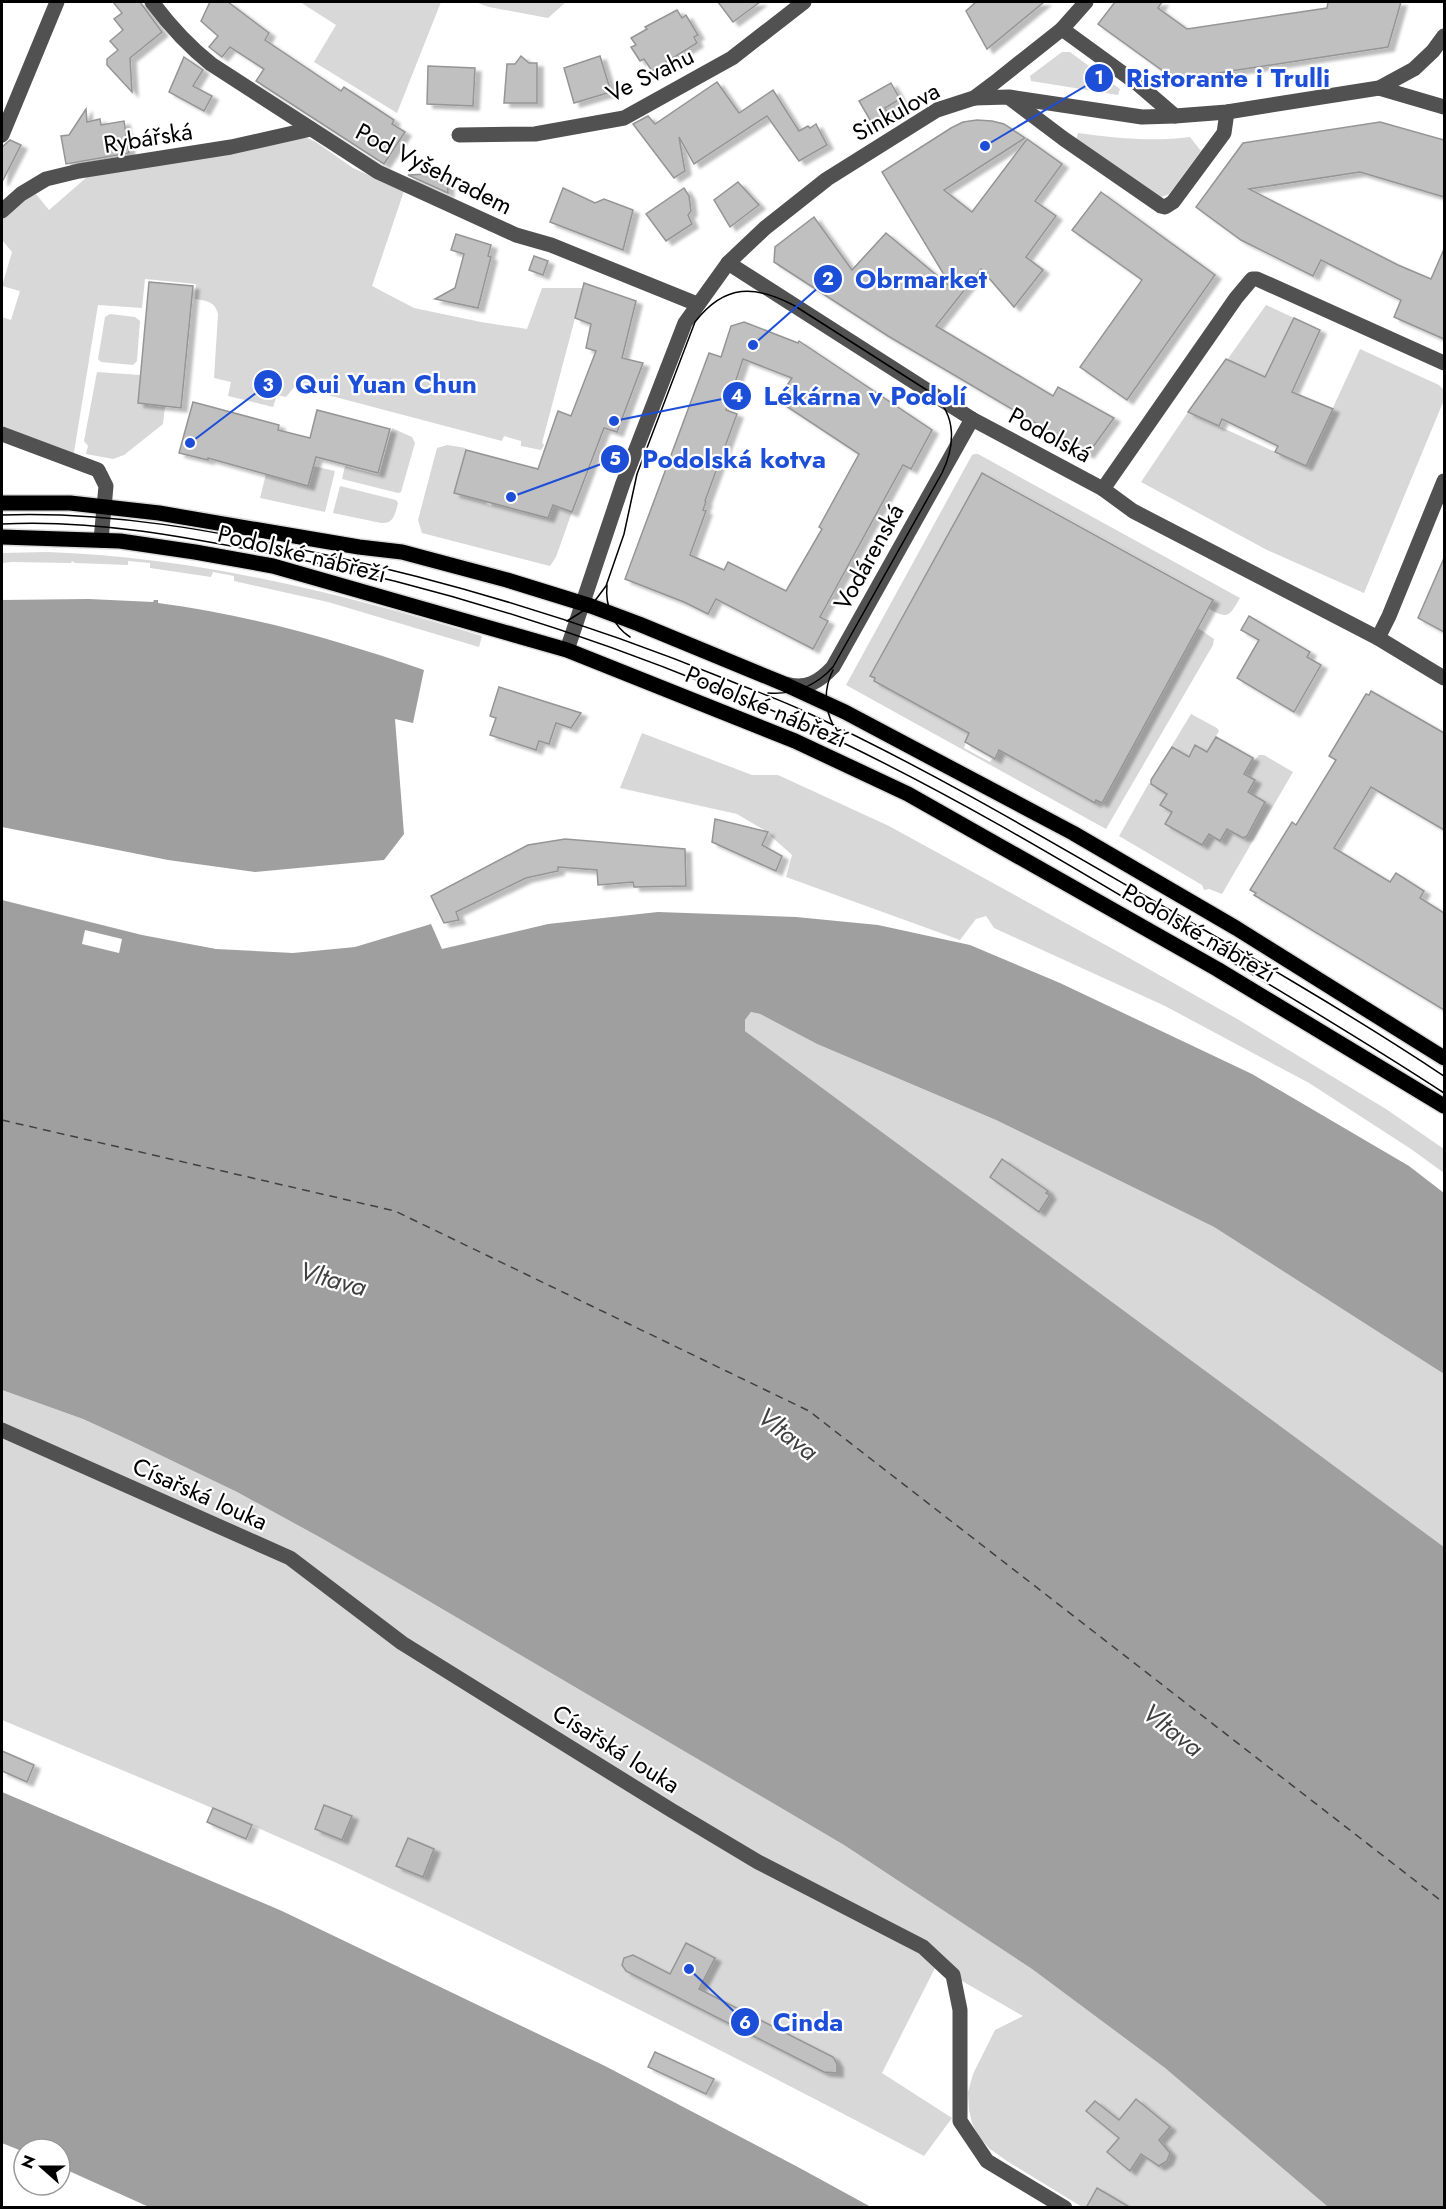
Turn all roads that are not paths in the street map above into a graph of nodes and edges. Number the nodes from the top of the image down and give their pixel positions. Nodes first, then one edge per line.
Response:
1 (57, 2) edge
2 (152, 2) edge
3 (804, 2) edge
4 (1086, 2) edge
5 (1062, 29) junction
6 (1444, 36) edge
7 (1379, 88) junction
8 (1009, 97) junction
9 (974, 98) junction
10 (1444, 107) edge
11 (1227, 112) junction
12 (1175, 116) junction
13 (311, 129) junction
14 (2, 135) edge
15 (459, 135) dead end
16 (2, 211) edge
17 (728, 263) junction
18 (698, 304) junction
19 (1444, 363) edge
20 (972, 419) junction
21 (2, 434) edge
22 (1103, 489) junction
23 (1443, 491) edge
24 (2, 503) edge
25 (104, 506) junction
26 (2, 537) edge
27 (101, 540) junction
28 (582, 603) junction
29 (1378, 638) junction
30 (567, 650) junction
31 (1444, 678) edge
32 (782, 683) junction
33 (1444, 1058) edge
34 (1444, 1106) edge
35 (2, 1430) edge
36 (1065, 2208) edge

1 - 14 street
2 - 13 street, Pod Vyšehradem
3 - 15 street, Ve Svahu
4 - 5 street, Sinkulova
5 - 9 street, Sinkulova
5 - 12 street
6 - 7 street
7 - 10 street
7 - 11 street
8 - 9 street
8 - 11 street
8 - 12 street
9 - 17 street, Sinkulova
11 - 12 street
13 - 16 street, Rybářská
13 - 18 street, Pod Vyšehradem
17 - 18 street
17 - 20 street, Podolská
18 - 28 street
19 - 22 street
20 - 22 street, Podolská
20 - 32 street, Vodárenská
21 - 25 street
22 - 29 street, Podolská
23 - 29 street
24 - 25 main road, Podolské nábřeží
25 - 27 street
25 - 28 main road, Podolské nábřeží
26 - 27 main road, Podolské nábřeží
27 - 30 main road, Podolské nábřeží
28 - 30 street
28 - 32 main road, Podolské nábřeží
29 - 31 street, Podolská
30 - 34 main road, Podolské nábřeží
32 - 33 main road, Podolské nábřeží
35 - 36 street, Císařská louka

